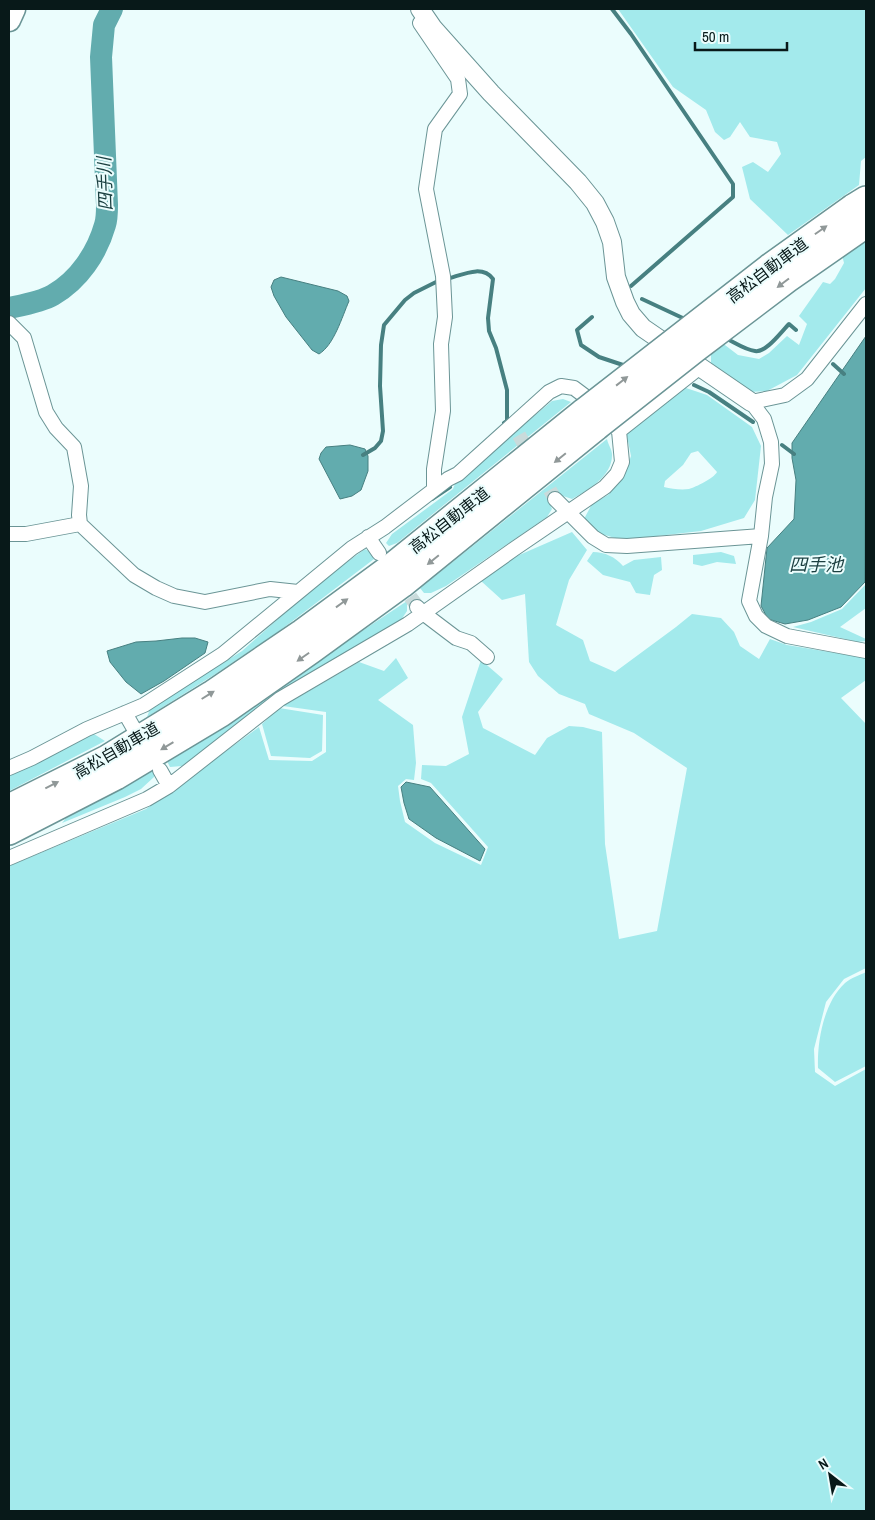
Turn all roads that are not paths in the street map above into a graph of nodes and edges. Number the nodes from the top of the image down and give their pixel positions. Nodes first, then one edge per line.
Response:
1 (14, 9) edge
2 (421, 10) edge
3 (9, 20) edge
4 (862, 210) edge
5 (866, 304) edge
6 (9, 323) edge
7 (700, 367) junction
8 (750, 402) junction
9 (600, 423) junction
10 (434, 489) junction
11 (555, 499) tunnel mouth
12 (568, 511) junction
13 (80, 524) junction
14 (9, 534) edge
15 (761, 536) junction
16 (368, 537) junction
17 (379, 553) dead end
18 (298, 592) junction
19 (420, 610) junction
20 (866, 651) edge
21 (487, 657) dead end
22 (125, 713) junction
23 (133, 727) dead end
24 (9, 768) edge
25 (160, 770) dead end
26 (170, 786) junction
27 (9, 807) edge
28 (9, 832) edge
29 (9, 858) edge

1 - 3 main road
2 - 7 street
2 - 10 street
4 - 9 highway, 高松自動車道, bridge
5 - 8 street
6 - 13 street
7 - 8 street
7 - 9 street
8 - 15 street
9 - 10 street
9 - 12 street
27 -> 9 highway, 高松自動車道
9 -> 28 highway, 高松自動車道
10 - 16 street
11 - 12 street
12 - 15 street
12 - 19 street
13 - 14 street
13 - 18 street
15 - 20 street
16 - 17 street
16 - 18 street
18 - 22 street
19 - 21 street
19 - 26 street
22 - 23 street
22 - 24 street
25 - 26 street
26 - 29 street

